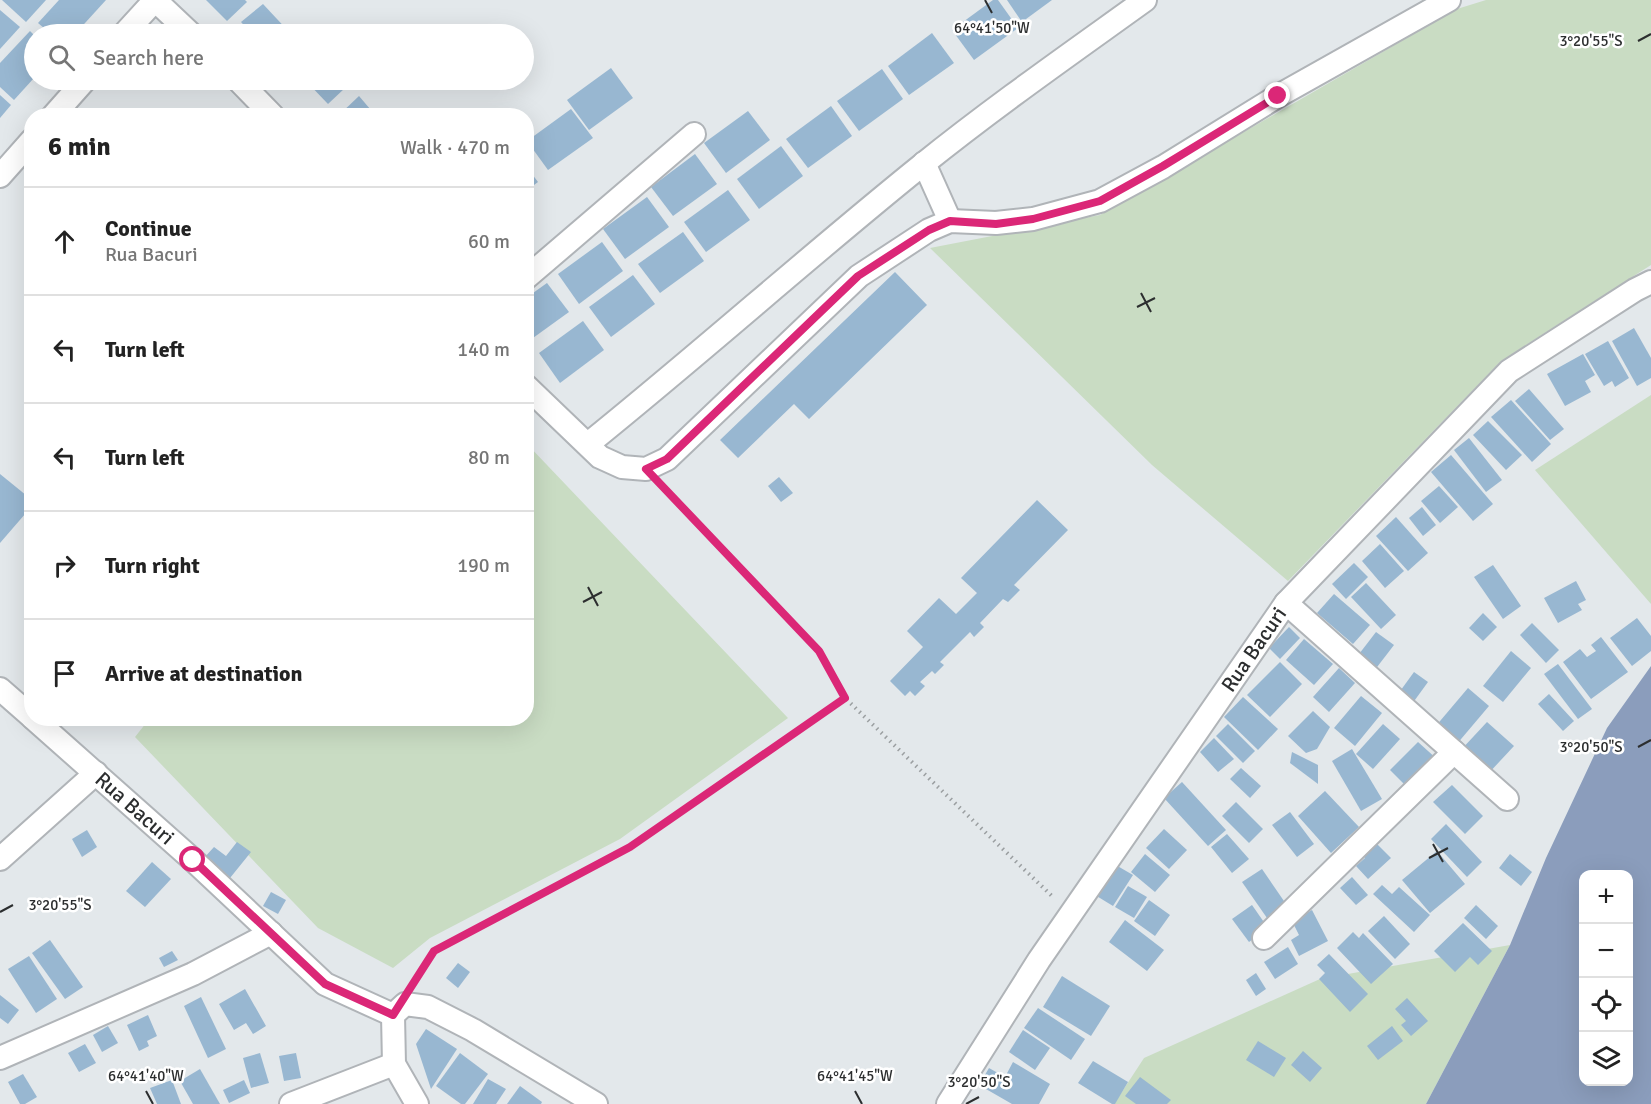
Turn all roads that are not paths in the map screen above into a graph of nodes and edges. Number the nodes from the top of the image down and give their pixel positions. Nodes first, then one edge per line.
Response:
1 (1145, 0) edge
2 (1449, 0) edge
3 (133, 24) edge
4 (180, 24) edge
5 (76, 90) edge
6 (247, 90) edge
7 (60, 108) edge
8 (265, 108) edge
9 (694, 134) dead end
10 (24, 149) edge
11 (924, 163) junction
12 (0, 176) edge
13 (950, 221) junction
14 (534, 271) edge
15 (1651, 282) edge
16 (534, 393) edge
17 (588, 444) junction
18 (1286, 603) junction
19 (0, 689) edge
20 (24, 711) edge
21 (41, 726) edge
22 (1454, 752) junction
23 (96, 773) junction
24 (1507, 799) dead end
25 (0, 859) edge
26 (271, 933) junction
27 (1264, 938) dead end
28 (393, 1015) junction
29 (0, 1058) edge
30 (394, 1064) junction
31 (291, 1104) edge
32 (417, 1104) edge
33 (596, 1104) edge
34 (948, 1104) edge

1 - 11 street
2 - 13 street
3 - 4 street
5 - 7 street
6 - 8 street
9 - 14 street
10 - 12 street
11 - 13 street
11 - 17 street
13 - 17 street
15 - 18 street, Rua Bacuri
16 - 17 street
18 - 22 street
18 - 34 street, Rua Bacuri
19 - 20 street, Rua Bacuri
21 - 23 street, Rua Bacuri
22 - 24 street
22 - 27 street
23 - 25 street
23 - 26 street, Rua Bacuri
26 - 28 street, Rua Bacuri
26 - 29 street
28 - 30 street
28 - 33 street
30 - 31 street
30 - 32 street

